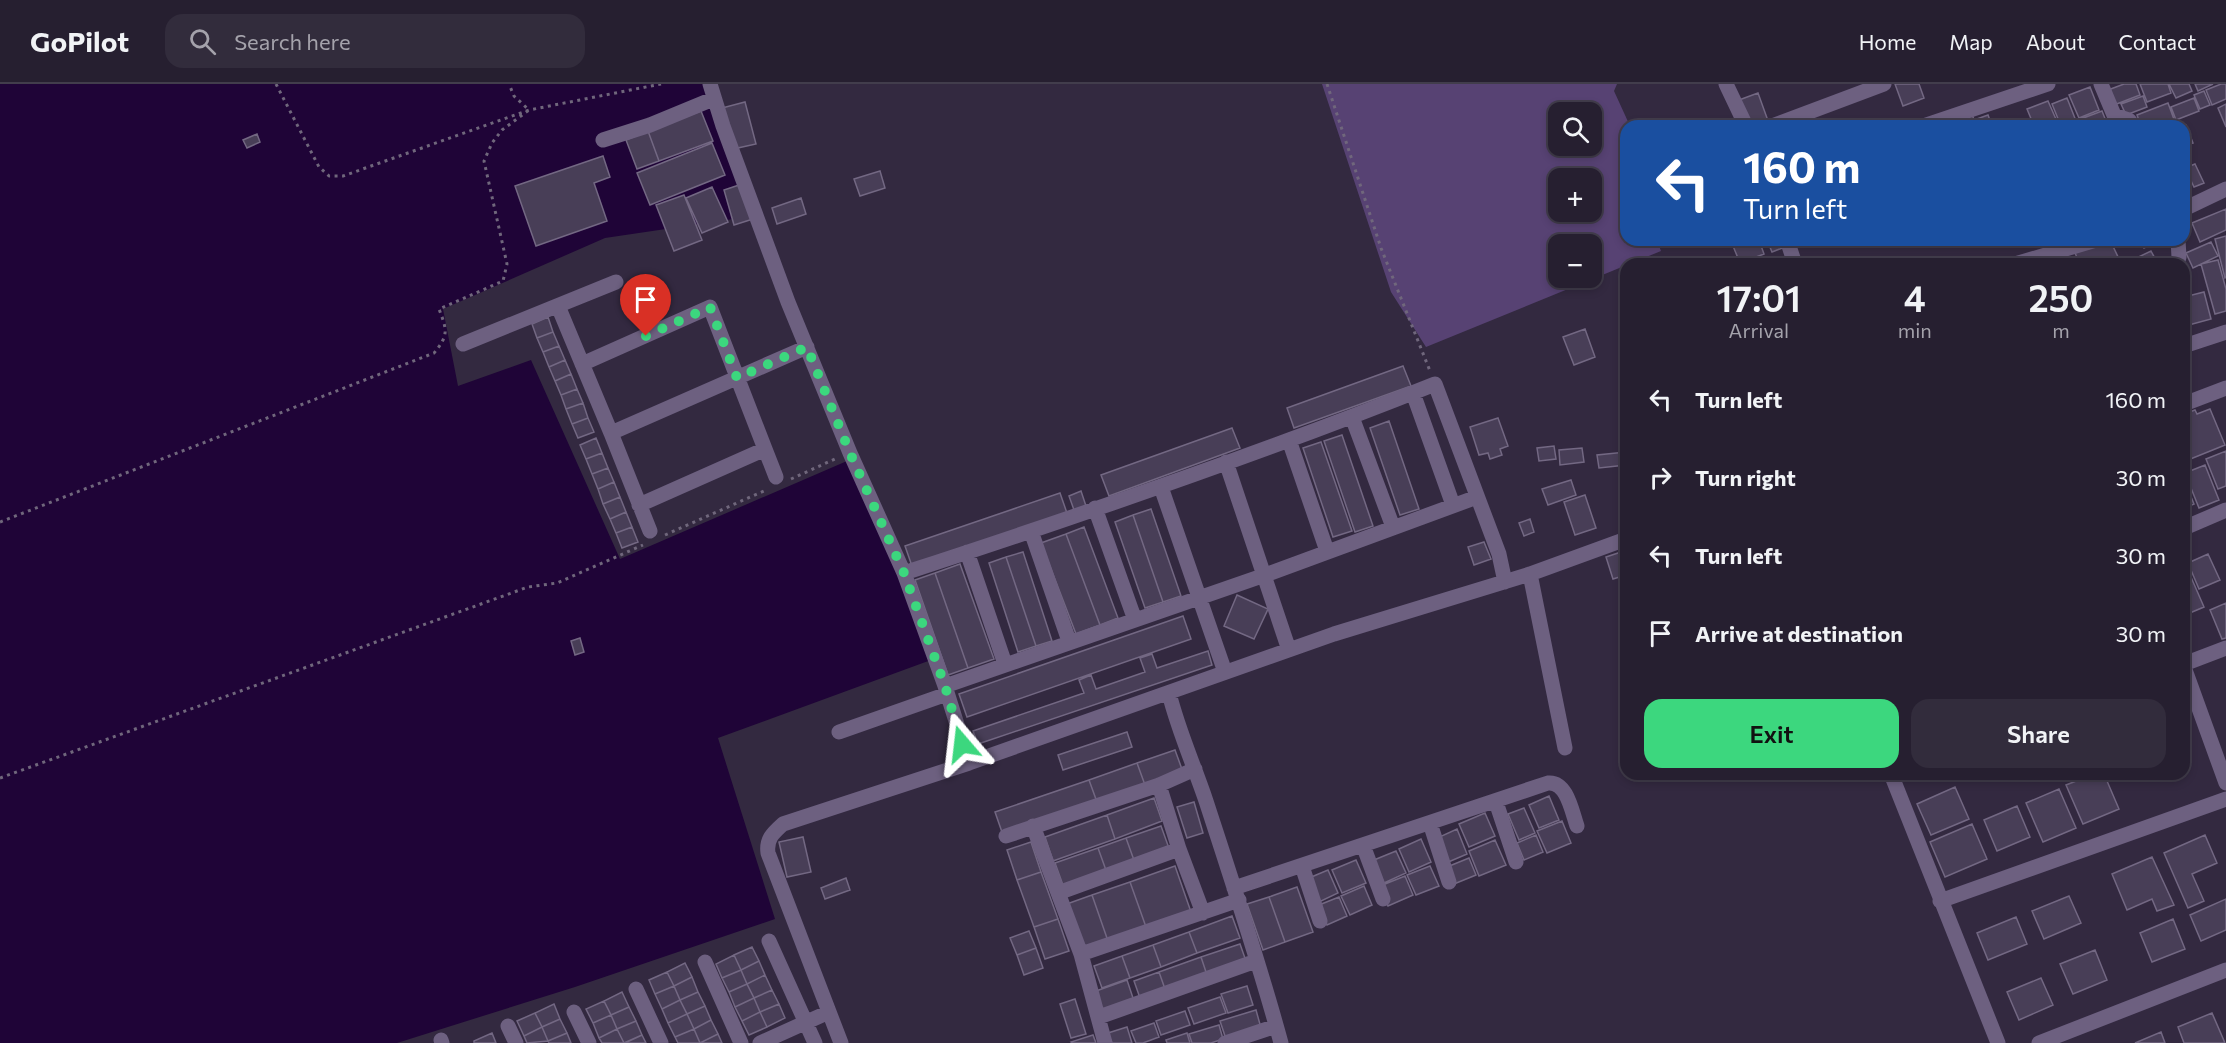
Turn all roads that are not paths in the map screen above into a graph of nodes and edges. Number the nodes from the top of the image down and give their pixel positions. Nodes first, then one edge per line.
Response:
1 (1726, 84) edge
2 (1884, 84) edge
3 (2048, 84) edge
4 (2101, 84) edge
5 (712, 92) edge
6 (1743, 120) edge
7 (1788, 120) edge
8 (1941, 120) edge
9 (2129, 120) edge
10 (603, 140) dead end
11 (2226, 189) edge
12 (2190, 206) edge
13 (2076, 246) edge
14 (2035, 258) edge
15 (616, 282) dead end
16 (558, 306) junction
17 (2226, 332) edge
18 (2190, 343) edge
19 (463, 344) dead end
20 (807, 347) junction
21 (582, 364) junction
22 (737, 378) junction
23 (2226, 388) edge
24 (1413, 393) junction
25 (2190, 402) edge
26 (1352, 417) junction
27 (611, 433) junction
28 (1289, 440) junction
29 (765, 449) junction
30 (1226, 462) junction
31 (778, 482) road end
32 (1161, 487) junction
33 (1477, 497) junction
34 (639, 505) junction
35 (1453, 505) junction
36 (1095, 508) junction
37 (2226, 510) edge
38 (2190, 525) edge
39 (1393, 527) junction
40 (1031, 531) junction
41 (653, 537) road end
42 (1620, 541) edge
43 (1328, 551) junction
44 (967, 552) junction
45 (904, 573) junction
46 (1530, 574) junction
47 (1265, 575) junction
48 (1505, 582) junction
49 (1198, 598) junction
50 (1135, 620) junction
51 (1069, 641) junction
52 (2226, 648) edge
53 (1289, 650) junction
54 (2190, 663) edge
55 (1005, 664) junction
56 (1226, 672) junction
57 (2190, 682) edge
58 (946, 690) junction
59 (1169, 693) junction
60 (839, 732) dead end
61 (1565, 748) dead end
62 (969, 763) junction
63 (1195, 769) junction
64 (1897, 780) edge
65 (2226, 780) edge
66 (1159, 785) junction
67 (2226, 799) edge
68 (1496, 802) junction
69 (1430, 823) junction
70 (1033, 826) junction
71 (1577, 826) dead end
72 (1006, 836) dead end
73 (1363, 845) junction
74 (1179, 849) junction
75 (1516, 862) dead end
76 (1302, 866) junction
77 (1449, 882) dead end
78 (1058, 893) junction
79 (1237, 894) junction
80 (1383, 899) dead end
81 (1940, 901) junction
82 (1203, 913) junction
83 (1320, 921) dead end
84 (769, 941) dead end
85 (1081, 954) junction
86 (1256, 961) junction
87 (705, 962) dead end
88 (2226, 970) edge
89 (636, 989) dead end
90 (574, 1012) dead end
91 (829, 1012) junction
92 (1099, 1017) junction
93 (807, 1022) junction
94 (508, 1026) dead end
95 (1276, 1026) junction
96 (516, 1043) edge
97 (589, 1043) edge
98 (661, 1043) edge
99 (741, 1043) edge
100 (760, 1043) edge
101 (815, 1043) edge
102 (841, 1043) edge
103 (1105, 1043) edge
104 (1225, 1043) edge
105 (1281, 1043) edge
106 (1998, 1043) edge
107 (2039, 1043) edge

1 - 6 street
2 - 7 street
3 - 8 street
4 - 9 street
5 - 10 street
5 - 20 street
11 - 12 street
13 - 14 street
15 - 16 street
16 - 19 street
16 - 21 street
17 - 18 street
20 - 22 street
20 - 45 street
21 - 22 street
21 - 27 street
22 - 27 street
22 - 29 street
23 - 25 street
24 - 26 street
24 - 33 street
24 - 35 street
26 - 28 street
26 - 39 street
27 - 34 street
28 - 30 street
28 - 43 street
29 - 31 street
29 - 34 street
30 - 32 street
30 - 47 street
32 - 36 street
32 - 49 street
33 - 35 street
33 - 48 street
34 - 41 street
35 - 39 street
36 - 40 street
36 - 50 street
37 - 38 street
39 - 43 street
40 - 44 street
40 - 51 street
42 - 46 street
43 - 47 street
44 - 45 street
44 - 55 street
45 - 58 street
46 - 48 street
46 - 61 street
47 - 49 street
47 - 53 street
48 - 53 street
49 - 50 street
49 - 56 street
50 - 51 street
51 - 55 street
52 - 54 street
53 - 56 street
55 - 58 street
56 - 59 street
57 - 65 street
58 - 60 street
58 - 62 street
59 - 62 street
59 - 63 street
62 - 91 street
63 - 66 street
63 - 79 street
64 - 81 street
66 - 70 street
66 - 74 street
67 - 81 street
68 - 69 street
68 - 71 street
68 - 75 street
69 - 73 street
69 - 77 street
70 - 72 street
70 - 78 street
73 - 76 street
73 - 80 street
74 - 78 street
74 - 82 street
76 - 79 street
76 - 83 street
78 - 85 street
79 - 82 street
79 - 86 street
81 - 106 street
82 - 85 street
84 - 93 street
85 - 92 street
86 - 92 street
86 - 95 street
87 - 99 street
88 - 107 street
89 - 98 street
90 - 97 street
91 - 93 street
91 - 102 street
92 - 103 street
93 - 100 street
93 - 101 street
94 - 96 street
95 - 104 street
95 - 105 street

